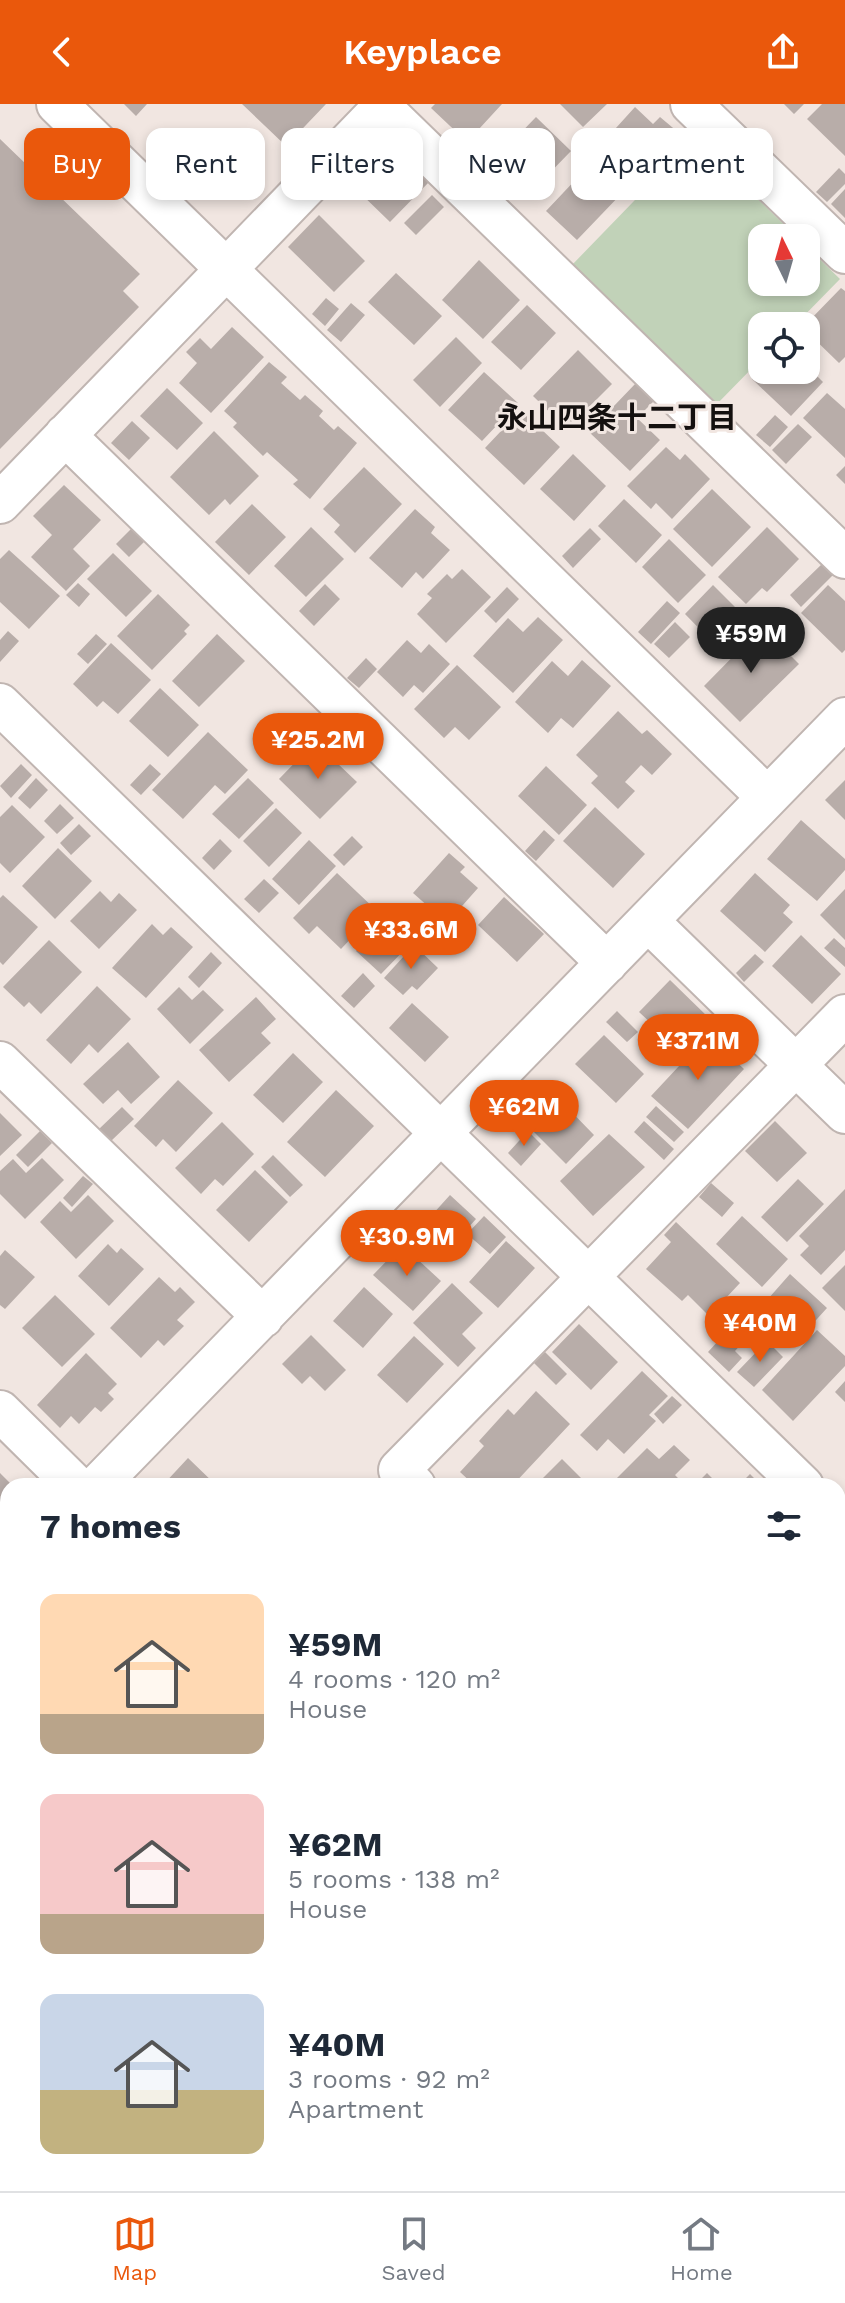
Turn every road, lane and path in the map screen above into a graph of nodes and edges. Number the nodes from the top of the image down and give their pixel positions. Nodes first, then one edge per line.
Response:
1 (57, 104) edge
2 (691, 104) edge
3 (384, 106) edge
4 (845, 253) edge
5 (225, 272) junction
6 (65, 435) junction
7 (0, 503) edge
8 (845, 558) edge
9 (0, 704) edge
10 (845, 718) edge
11 (767, 797) junction
12 (648, 921) junction
13 (607, 963) junction
14 (845, 1015) edge
15 (0, 1062) edge
16 (797, 1066) junction
17 (845, 1113) edge
18 (440, 1134) junction
19 (588, 1275) junction
20 (263, 1317) junction
21 (0, 1411) edge
22 (68, 1478) edge
23 (105, 1478) edge
24 (407, 1478) edge
25 (795, 1478) edge

1 - 5 street
2 - 4 street
3 - 5 street
3 - 8 street
5 - 6 street
5 - 11 street
6 - 7 street
6 - 13 street
9 - 18 street
10 - 11 street
11 - 12 street
12 - 13 street
12 - 16 street
13 - 18 street
14 - 16 street
15 - 20 street
16 - 17 street
16 - 19 street
18 - 19 street
18 - 20 street
19 - 24 street
19 - 25 street
20 - 23 street
21 - 22 street

